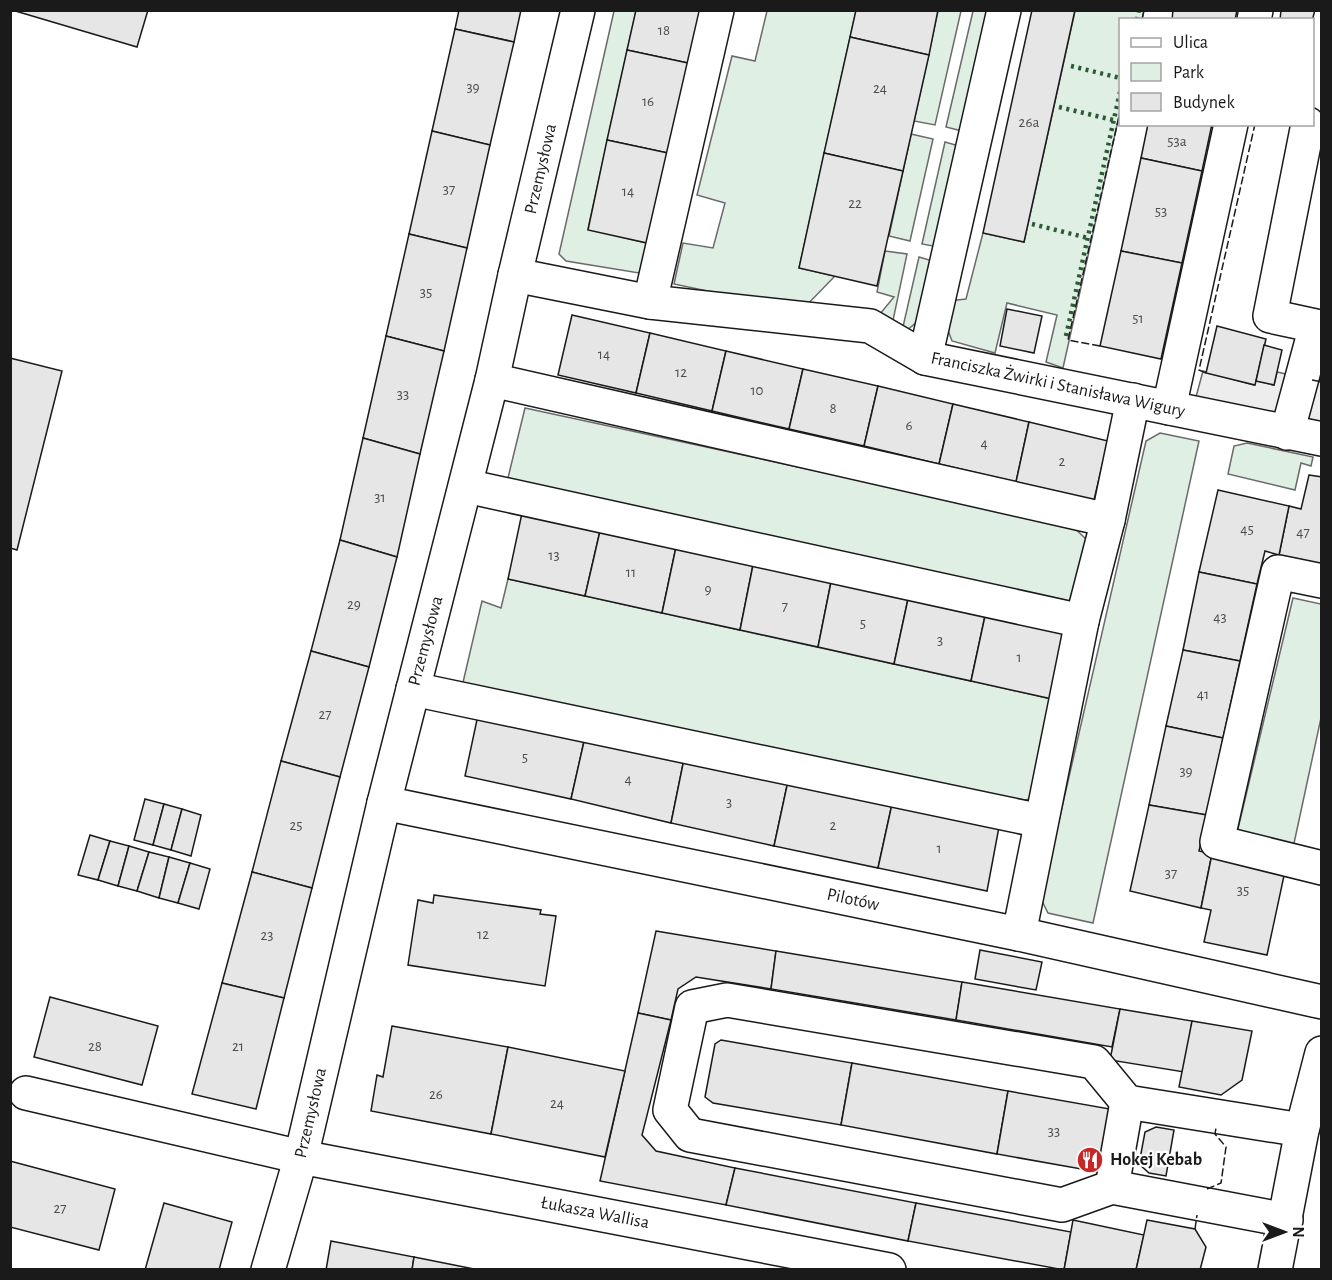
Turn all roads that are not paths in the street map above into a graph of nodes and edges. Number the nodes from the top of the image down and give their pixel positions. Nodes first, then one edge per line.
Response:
1 (578, 10) edge
2 (717, 10) edge
3 (1004, 10) edge
4 (1231, 126) edge
5 (1308, 126) edge
6 (515, 275) junction
7 (650, 302) junction
8 (925, 358) junction
9 (492, 380) junction
10 (1133, 400) junction
11 (1169, 408) junction
12 (1287, 433) junction
13 (1322, 439) edge
14 (466, 486) junction
15 (1107, 520) junction
16 (1322, 581) edge
17 (1082, 621) junction
18 (413, 689) junction
19 (384, 803) junction
20 (1041, 821) junction
21 (1322, 868) edge
22 (1019, 934) junction
23 (1322, 1002) edge
24 (1322, 1053) edge
25 (26, 1093) dead end
26 (1127, 1102) junction
27 (1302, 1130) junction
28 (301, 1157) junction
29 (1112, 1187) junction
30 (1286, 1220) junction
31 (268, 1269) edge
32 (889, 1269) edge
33 (1275, 1269) edge

1 - 6 street, Przemysłowa
2 - 7 street
3 - 8 street
4 - 11 street
5 - 12 street
6 - 7 street, Franciszka Żwirki i Stanisława Wigury
6 - 9 street, Przemysłowa
7 - 8 street, Franciszka Żwirki i Stanisława Wigury
8 - 10 street, Franciszka Żwirki i Stanisława Wigury
9 - 14 street, Przemysłowa
9 - 15 street
10 - 11 street, Franciszka Żwirki i Stanisława Wigury
10 - 15 street
11 - 12 street, Franciszka Żwirki i Stanisława Wigury
12 - 13 street, Franciszka Żwirki i Stanisława Wigury
14 - 17 street
14 - 18 street, Przemysłowa
15 - 17 street
16 - 21 street
17 - 20 street
18 - 19 street, Przemysłowa
18 - 20 street
19 - 22 street, Pilotów
19 - 28 street, Przemysłowa
20 - 22 street
22 - 23 street, Pilotów
24 - 27 street
25 - 28 street, Łukasza Wallisa
26 - 27 street
26 - 29 street
26 - 29 street
27 - 30 street
28 - 31 street, Przemysłowa
28 - 32 street, Łukasza Wallisa
29 - 30 street
30 - 33 street

